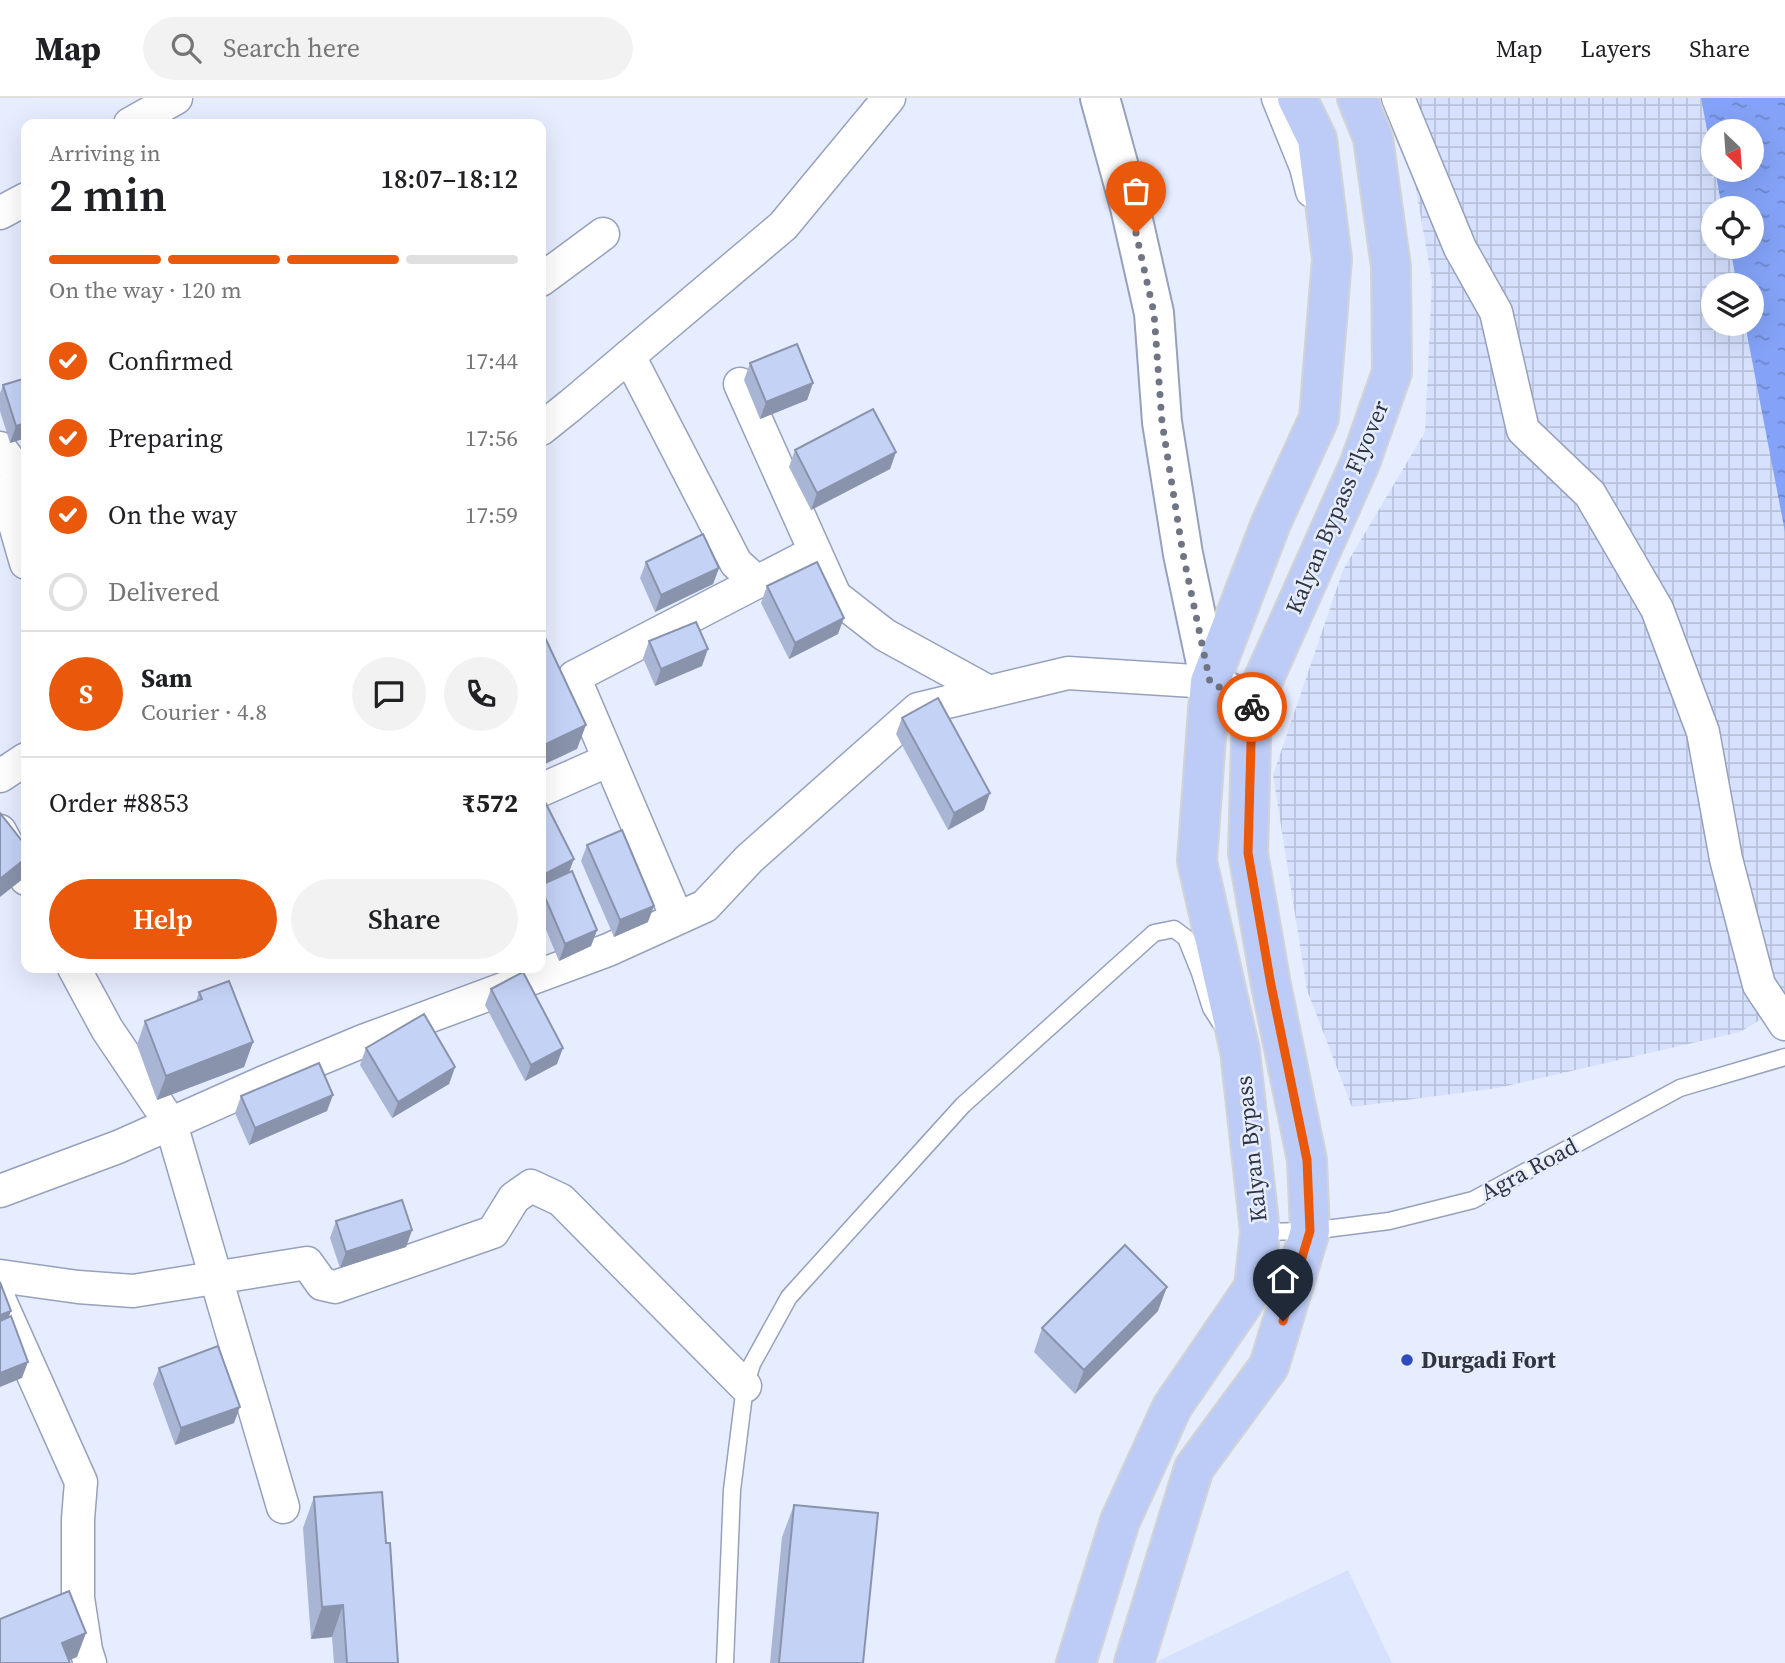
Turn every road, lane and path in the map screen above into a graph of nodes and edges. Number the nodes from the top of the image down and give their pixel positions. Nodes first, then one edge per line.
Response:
1 (176, 98) edge
2 (889, 98) edge
3 (1100, 98) edge
4 (1278, 98) edge
5 (1297, 98) edge
6 (1357, 98) edge
7 (1398, 98) edge
8 (139, 119) edge
9 (21, 202) edge
10 (0, 213) edge
11 (603, 234) dead end
12 (546, 276) edge
13 (1320, 279) dead end
14 (629, 356) junction
15 (740, 384) dead end
16 (546, 425) edge
17 (0, 448) edge
18 (21, 546) edge
19 (815, 552) junction
20 (757, 582) junction
21 (1210, 682) junction
22 (989, 692) junction
23 (1252, 705) junction
24 (609, 760) junction
25 (21, 762) edge
26 (0, 776) edge
27 (546, 788) edge
28 (0, 831) edge
29 (21, 870) edge
30 (677, 918) junction
31 (77, 973) edge
32 (1785, 1024) edge
33 (1240, 1051) junction
34 (1785, 1057) edge
35 (171, 1124) junction
36 (0, 1191) edge
37 (1260, 1231) junction
38 (1310, 1231) junction
39 (0, 1276) edge
40 (215, 1278) junction
41 (0, 1301) edge
42 (745, 1386) junction
43 (283, 1507) dead end
44 (90, 1663) edge
45 (725, 1663) edge
46 (1076, 1663) edge
47 (1134, 1663) edge

1 - 8 street
2 - 14 street
3 - 21 street
4 - 13 street
5 - 21 main road
6 - 23 main road, Kalyan Bypass Flyover
7 - 32 street
9 - 10 street
11 - 12 street
14 - 16 street
14 - 20 street
15 - 19 street
17 - 18 street
19 - 20 street
19 - 22 street
20 - 24 street
21 - 22 street
21 - 23 street
21 - 33 main road, Kalyan Bypass
22 - 30 street
23 - 38 main road, Kalyan Bypass
24 - 27 street
24 - 30 street
25 - 26 street
28 - 29 street
30 - 35 street
31 - 35 street
33 - 37 main road, Kalyan Bypass
33 - 42 lane
34 - 38 lane, Agra Road
35 - 36 street
35 - 40 street
37 - 38 lane, Agra Road
37 - 46 main road, Kalyan Bypass
38 - 47 main road, Kalyan Bypass
39 - 40 street
40 - 42 street
40 - 43 street
41 - 44 street
42 - 45 lane

